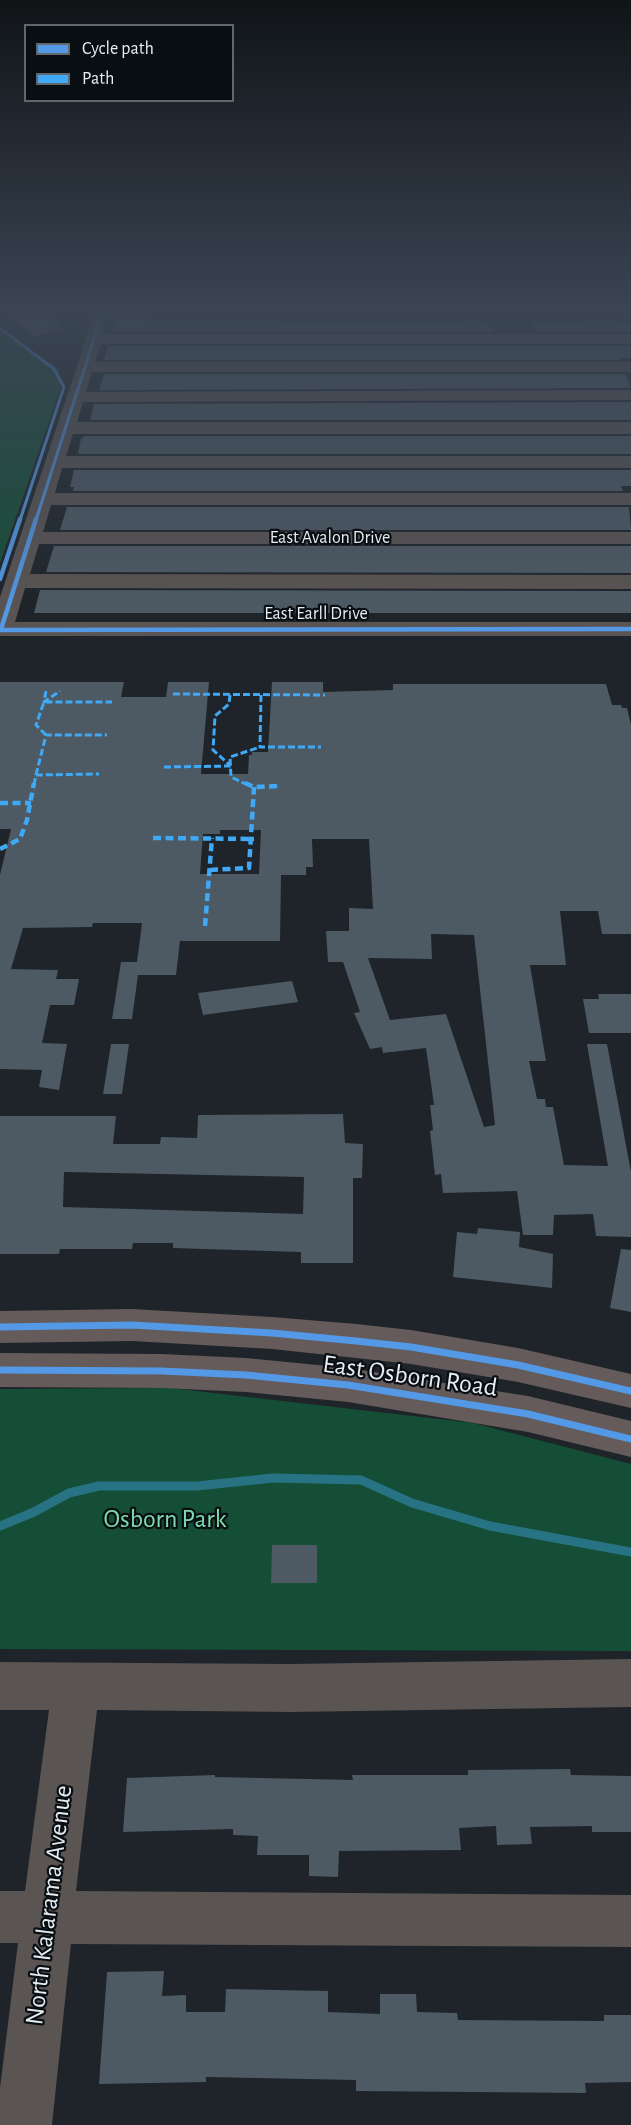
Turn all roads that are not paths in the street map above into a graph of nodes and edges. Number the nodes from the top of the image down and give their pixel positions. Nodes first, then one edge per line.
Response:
1 (70, 413) edge
2 (66, 428) junction
3 (631, 428) edge
4 (55, 462) junction
5 (631, 462) edge
6 (43, 499) junction
7 (631, 499) edge
8 (29, 538) junction
9 (631, 538) edge
10 (16, 581) junction
11 (631, 582) edge
12 (1, 629) edge
13 (631, 629) edge
14 (0, 1327) edge
15 (0, 1370) edge
16 (631, 1392) edge
17 (631, 1439) edge
18 (631, 1683) edge
19 (0, 1686) edge
20 (76, 1686) junction
21 (23, 1917) edge
22 (631, 1921) edge
23 (24, 2125) edge

1 - 2 street
2 - 3 street
2 - 4 street
4 - 5 street
4 - 6 street
6 - 7 street
6 - 8 street
8 - 9 street, East Avalon Drive
8 - 10 street
10 - 11 street
10 - 12 street
12 - 13 street, East Earll Drive
14 - 16 main road, East Osborn Road
15 - 17 main road, East Osborn Road
18 - 20 street
19 - 20 street
20 - 21 street, North Kalarama Avenue
21 - 22 street
21 - 23 street, North Kalarama Avenue

